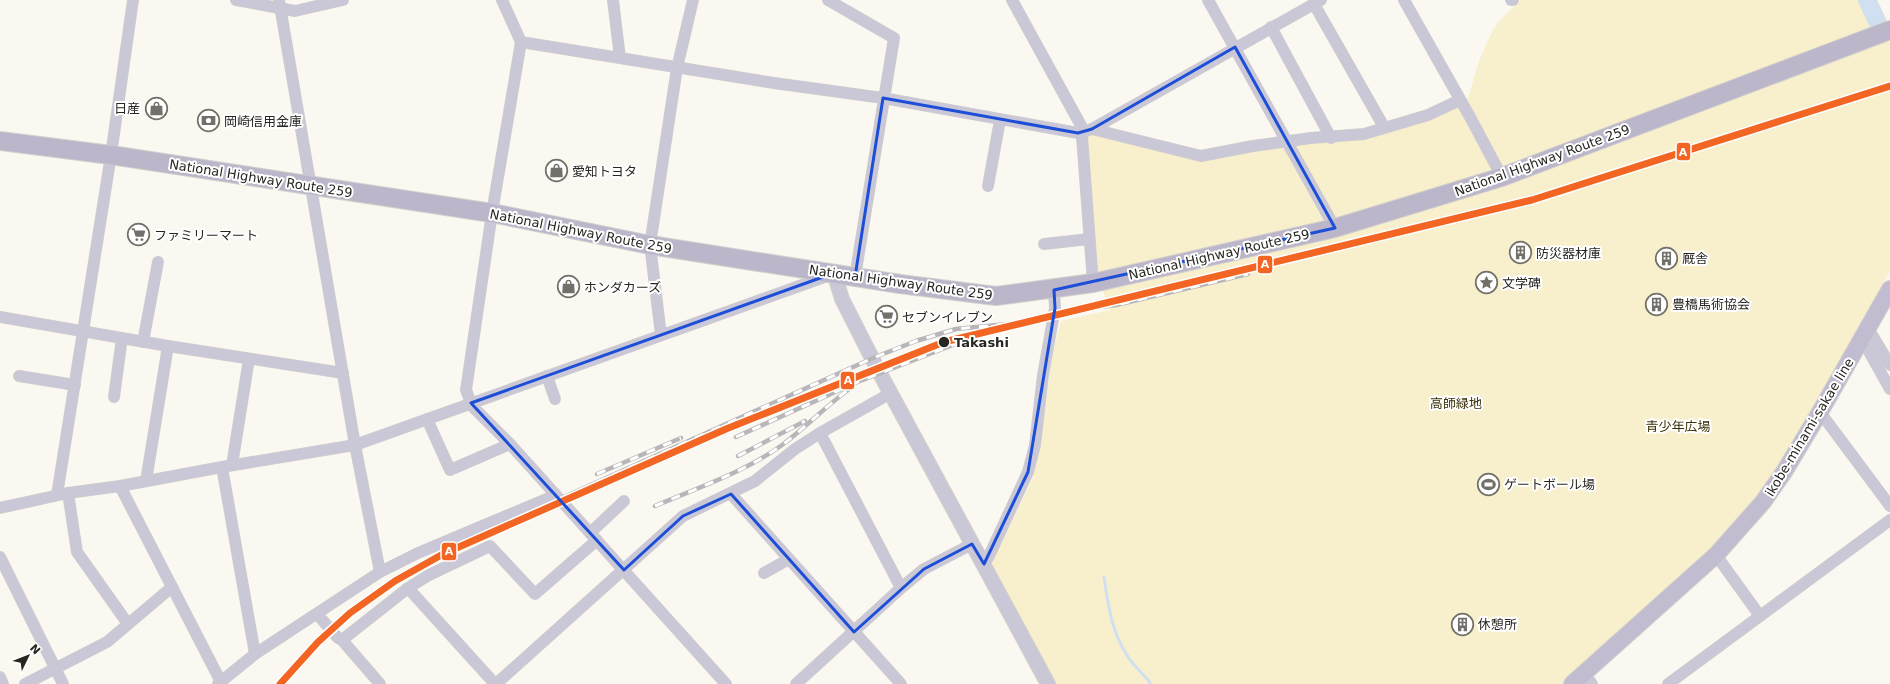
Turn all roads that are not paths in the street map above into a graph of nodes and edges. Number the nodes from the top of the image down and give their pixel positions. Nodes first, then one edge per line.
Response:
1 (133, 0) edge
2 (236, 0) edge
3 (343, 0) edge
4 (502, 0) edge
5 (613, 0) edge
6 (693, 0) edge
7 (828, 0) edge
8 (1012, 0) edge
9 (1208, 0) edge
10 (1404, 0) edge
11 (1317, 2) edge
12 (280, 4) edge
13 (1271, 28) junction
14 (1890, 30) edge
15 (521, 42) junction
16 (1235, 47) junction
17 (620, 58) junction
18 (676, 68) junction
19 (883, 98) junction
20 (1460, 100) junction
21 (1000, 120) junction
22 (1384, 127) junction
23 (1088, 130) junction
24 (1331, 138) junction
25 (0, 141) edge
26 (1286, 142) junction
27 (111, 154) junction
28 (1502, 177) junction
29 (312, 186) junction
30 (988, 186) dead end
31 (492, 213) junction
32 (1335, 228) junction
33 (1089, 239) junction
34 (1044, 244) dead end
35 (650, 245) junction
36 (158, 262) dead end
37 (834, 273) junction
38 (855, 277) junction
39 (1093, 283) junction
40 (1890, 289) edge
41 (1054, 290) junction
42 (0, 317) edge
43 (83, 332) junction
44 (1865, 333) junction
45 (661, 335) junction
46 (122, 338) junction
47 (143, 342) junction
48 (168, 346) junction
49 (249, 359) junction
50 (1890, 364) edge
51 (343, 373) junction
52 (19, 376) dead end
53 (547, 376) junction
54 (75, 385) junction
55 (1890, 389) edge
56 (891, 393) junction
57 (114, 397) dead end
58 (555, 400) dead end
59 (471, 403) junction
60 (1820, 412) junction
61 (427, 419) junction
62 (820, 432) junction
63 (510, 444) junction
64 (355, 445) junction
65 (227, 466) junction
66 (146, 481) junction
67 (120, 486) junction
68 (62, 494) junction
69 (556, 494) junction
70 (731, 494) junction
71 (624, 501) dead end
72 (1890, 506) edge
73 (0, 508) edge
74 (1890, 520) edge
75 (593, 537) junction
76 (972, 544) junction
77 (1716, 555) junction
78 (0, 557) edge
79 (789, 559) junction
80 (984, 564) junction
81 (624, 570) junction
82 (380, 572) junction
83 (764, 573) dead end
84 (172, 587) junction
85 (408, 588) junction
86 (901, 588) junction
87 (1760, 616) junction
88 (320, 618) junction
89 (128, 624) junction
90 (854, 632) junction
91 (342, 640) junction
92 (255, 654) junction
93 (56, 669) junction
94 (0, 677) edge
95 (1582, 680) edge
96 (219, 683) edge
97 (4, 684) edge
98 (25, 684) edge
99 (63, 684) edge
100 (380, 684) edge
101 (495, 684) edge
102 (726, 684) edge
103 (796, 684) edge
104 (902, 684) edge
105 (1048, 684) edge
106 (1668, 684) edge

1 - 27 street
2 - 12 street
3 - 12 street
4 - 15 street
5 - 17 street
6 - 18 street
7 - 19 street
8 - 23 street
9 - 16 street
10 - 20 street
11 - 13 street
11 - 22 street
12 - 29 street
13 - 16 street
13 - 24 street
14 - 28 highway, National Highway Route 259
15 - 17 street
15 - 31 street
16 - 23 street
16 - 26 street
17 - 18 street
18 - 19 street
18 - 35 street
19 - 21 street
19 - 38 street
20 - 22 street
20 - 28 street
21 - 23 street
21 - 30 street
22 - 24 street
23 - 26 street
23 - 33 street
24 - 26 street
25 - 27 highway, National Highway Route 259
26 - 32 street
27 - 29 highway, National Highway Route 259
27 - 43 street
28 - 32 highway, National Highway Route 259
29 - 31 highway, National Highway Route 259
29 - 51 street
31 - 35 highway, National Highway Route 259
31 - 59 street
32 - 39 highway, National Highway Route 259
33 - 34 street
33 - 39 street
35 - 37 highway, National Highway Route 259
35 - 45 street
36 - 47 street
37 - 38 highway, National Highway Route 259
37 - 45 street
37 - 56 street
38 - 41 highway, National Highway Route 259
39 - 41 highway, National Highway Route 259
40 - 44 main road, ikobe-minami-sakae line
41 - 80 street
42 - 43 street
43 - 46 street
43 - 54 street
44 - 50 street
44 - 55 street
44 - 60 main road, ikobe-minami-sakae line
45 - 53 street
46 - 47 street
46 - 57 street
47 - 48 street
48 - 49 street
48 - 66 street
49 - 51 street
49 - 65 street
51 - 64 street
52 - 54 street
53 - 58 street
53 - 59 street
54 - 68 street
56 - 62 street
56 - 76 street
59 - 61 street
59 - 63 street
60 - 72 street
60 - 77 main road, ikobe-minami-sakae line
61 - 63 street
61 - 64 street
62 - 70 street
62 - 86 street
63 - 69 street
64 - 65 street
64 - 82 street
65 - 66 street
65 - 92 street
66 - 67 street
67 - 68 street
67 - 84 street
68 - 73 street
68 - 89 street
69 - 75 street
69 - 82 street
70 - 79 street
70 - 81 street
71 - 75 street
74 - 87 street
75 - 81 street
75 - 85 street
76 - 80 street
76 - 86 street
77 - 87 street
77 - 95 main road, ikobe-minami-sakae line
78 - 93 street
79 - 83 street
79 - 90 street
80 - 105 street
81 - 101 street
81 - 102 street
82 - 88 street
84 - 89 street
84 - 96 street
85 - 91 street
85 - 101 street
86 - 90 street
87 - 106 street
88 - 91 street
88 - 92 street
89 - 93 street
90 - 103 street
90 - 104 street
91 - 100 street
92 - 96 street
93 - 98 street
93 - 99 street
94 - 97 street

